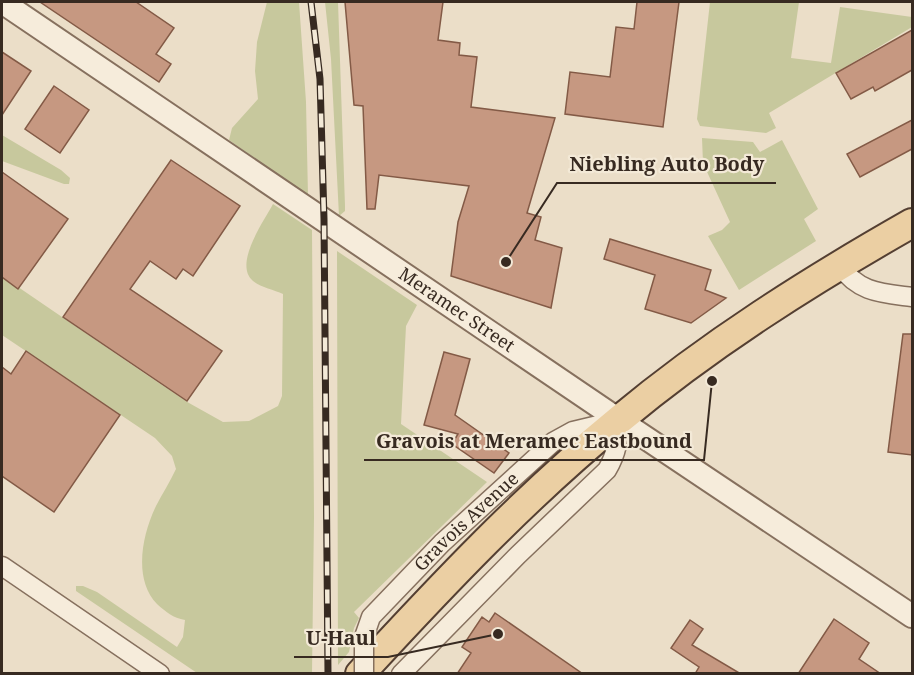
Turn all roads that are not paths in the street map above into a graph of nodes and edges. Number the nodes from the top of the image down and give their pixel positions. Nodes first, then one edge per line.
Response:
1 (2, 2) edge
2 (912, 223) edge
3 (839, 265) junction
4 (912, 297) edge
5 (619, 420) junction
6 (2, 566) edge
7 (912, 616) edge
8 (160, 674) edge
9 (362, 674) edge
10 (401, 674) edge

1 - 5 street, Meramec Street
2 - 3 main road, Gravois Avenue
3 - 4 street
3 - 5 main road, Gravois Avenue
5 - 7 street, Meramec Street
5 - 9 main road, Gravois Avenue
5 - 9 street, Gravois Avenue, bridge
5 - 10 street
6 - 8 street

